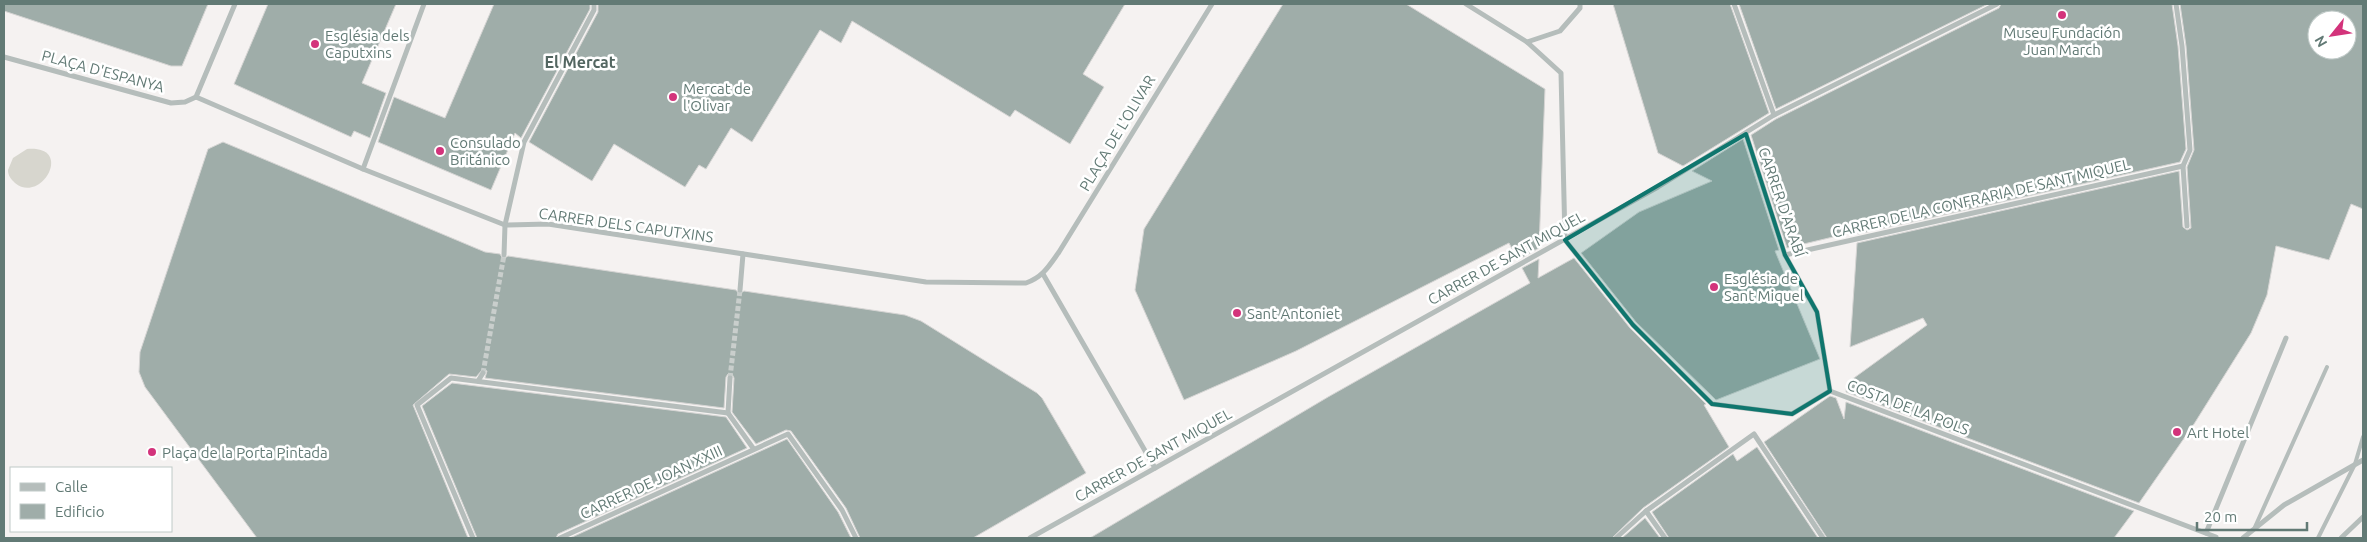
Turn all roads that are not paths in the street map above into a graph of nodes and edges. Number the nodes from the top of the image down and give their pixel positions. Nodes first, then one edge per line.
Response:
1 (235, 4) edge
2 (424, 4) edge
3 (594, 4) edge
4 (1212, 4) edge
5 (1466, 4) edge
6 (1580, 4) edge
7 (1734, 4) edge
8 (1997, 4) edge
9 (2176, 4) edge
10 (1527, 42) junction
11 (4, 57) edge
12 (196, 97) junction
13 (1774, 114) junction
14 (1746, 134) junction
15 (2182, 166) junction
16 (363, 169) junction
17 (505, 225) junction
18 (2188, 226) dead end
19 (1565, 240) junction
20 (743, 254) junction
21 (504, 255) tunnel mouth
22 (1785, 255) junction
23 (1043, 274) junction
24 (740, 290) tunnel mouth
25 (2286, 338) dead end
26 (2327, 367) dead end
27 (483, 373) tunnel mouth
28 (730, 378) tunnel mouth
29 (478, 381) junction
30 (1830, 391) junction
31 (728, 414) junction
32 (2363, 437) edge
33 (753, 448) junction
34 (2363, 460) edge
35 (2355, 464) junction
36 (1155, 468) junction
37 (1646, 511) junction
38 (2363, 517) edge
39 (2255, 527) junction
40 (2206, 533) junction
41 (2216, 537) edge
42 (473, 538) edge
43 (560, 538) edge
44 (856, 538) edge
45 (1030, 538) edge
46 (1616, 538) edge
47 (1665, 538) edge
48 (1823, 538) edge
49 (2243, 538) edge
50 (2318, 538) edge
51 (2340, 538) edge

1 - 12 street
2 - 16 street
3 - 17 street
4 - 23 street, PLAÇA DE L'OLIVAR
5 - 10 street
6 - 10 street
7 - 13 street
8 - 13 street, CARRER DE SANT MIQUEL
9 - 15 street
10 - 19 street
11 - 12 street, PLAÇA D'ESPANYA
12 - 16 street, CARRER DELS CAPUTXINS
13 - 14 street, CARRER DE SANT MIQUEL
14 - 19 street, CARRER DE SANT MIQUEL
14 - 22 street, CARRER D'ARABÍ
15 - 18 street
15 - 22 street, CARRER DE LA CONFRARIA DE SANT MIQUEL
16 - 17 street, CARRER DELS CAPUTXINS
17 - 20 street, CARRER DELS CAPUTXINS
17 - 21 street
19 - 30 street, COSTA DE LA POLS
19 - 36 street, CARRER DE SANT MIQUEL
20 - 23 street, CARRER DELS CAPUTXINS
20 - 24 street
22 - 30 street, CARRER D'ARABÍ
23 - 36 street
25 - 40 street
26 - 39 lane
27 - 29 street
28 - 31 street
29 - 31 street
29 - 42 street
30 - 40 street, COSTA DE LA POLS
31 - 33 street
32 - 35 lane
33 - 43 street, CARRER DE JOAN XXIII
33 - 44 street, CARRER DE JOAN XXIII
34 - 35 street
35 - 39 street
35 - 50 lane
36 - 45 street, CARRER DE SANT MIQUEL
37 - 46 street
37 - 47 street
37 - 48 street
38 - 51 street
39 - 49 street
40 - 41 street, COSTA DE LA POLS

